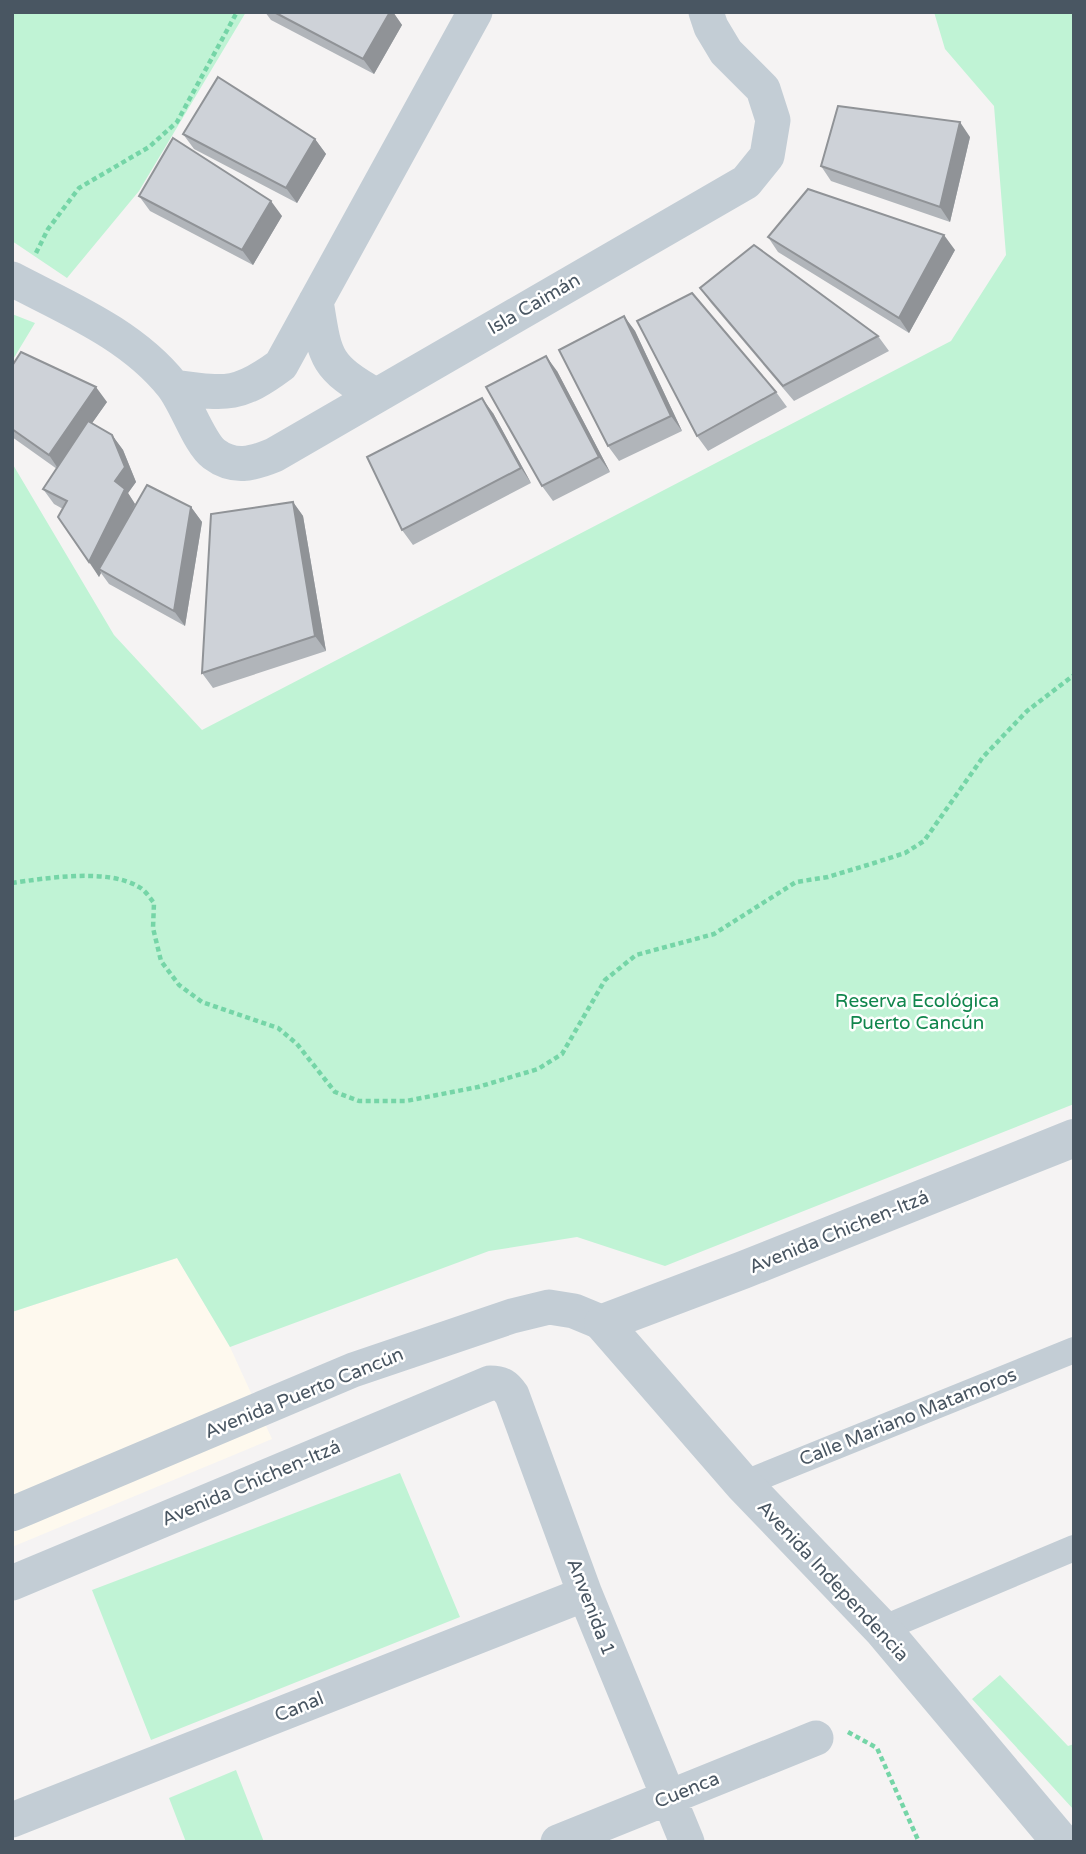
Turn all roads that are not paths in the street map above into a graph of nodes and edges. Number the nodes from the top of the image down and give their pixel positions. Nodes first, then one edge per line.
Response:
1 (475, 12) edge
2 (706, 12) edge
3 (17, 281) edge
4 (316, 301) junction
5 (174, 387) junction
6 (375, 395) junction
7 (1074, 1138) edge
8 (603, 1322) junction
9 (1074, 1350) edge
10 (490, 1383) joint
11 (743, 1484) junction
12 (12, 1514) edge
13 (1074, 1548) edge
14 (12, 1583) edge
15 (586, 1594) junction
16 (882, 1629) junction
17 (816, 1738) road end
18 (668, 1797) junction
19 (12, 1820) edge
20 (1060, 1841) edge
21 (558, 1842) edge
22 (687, 1842) edge

1 - 4 street
2 - 6 street, Isla Caimán
3 - 5 street, Isla Caimán
4 - 5 street
4 - 6 street
5 - 6 street, Isla Caimán
7 - 8 street, Avenida Chichen-Itzá
8 - 11 street, Avenida Independencia
8 - 12 street, Avenida Puerto Cancún
9 - 11 street, Calle Mariano Matamoros
10 - 14 street, Avenida Chichen-Itzá
10 - 15 street, Anvenida 1
11 - 16 street, Avenida Independencia
13 - 16 street
15 - 18 street, Anvenida 1
15 - 19 street, Canal
16 - 20 street, Avenida Independencia
17 - 18 street, Cuenca
18 - 21 street, Cuenca
18 - 22 street, Anvenida 1

